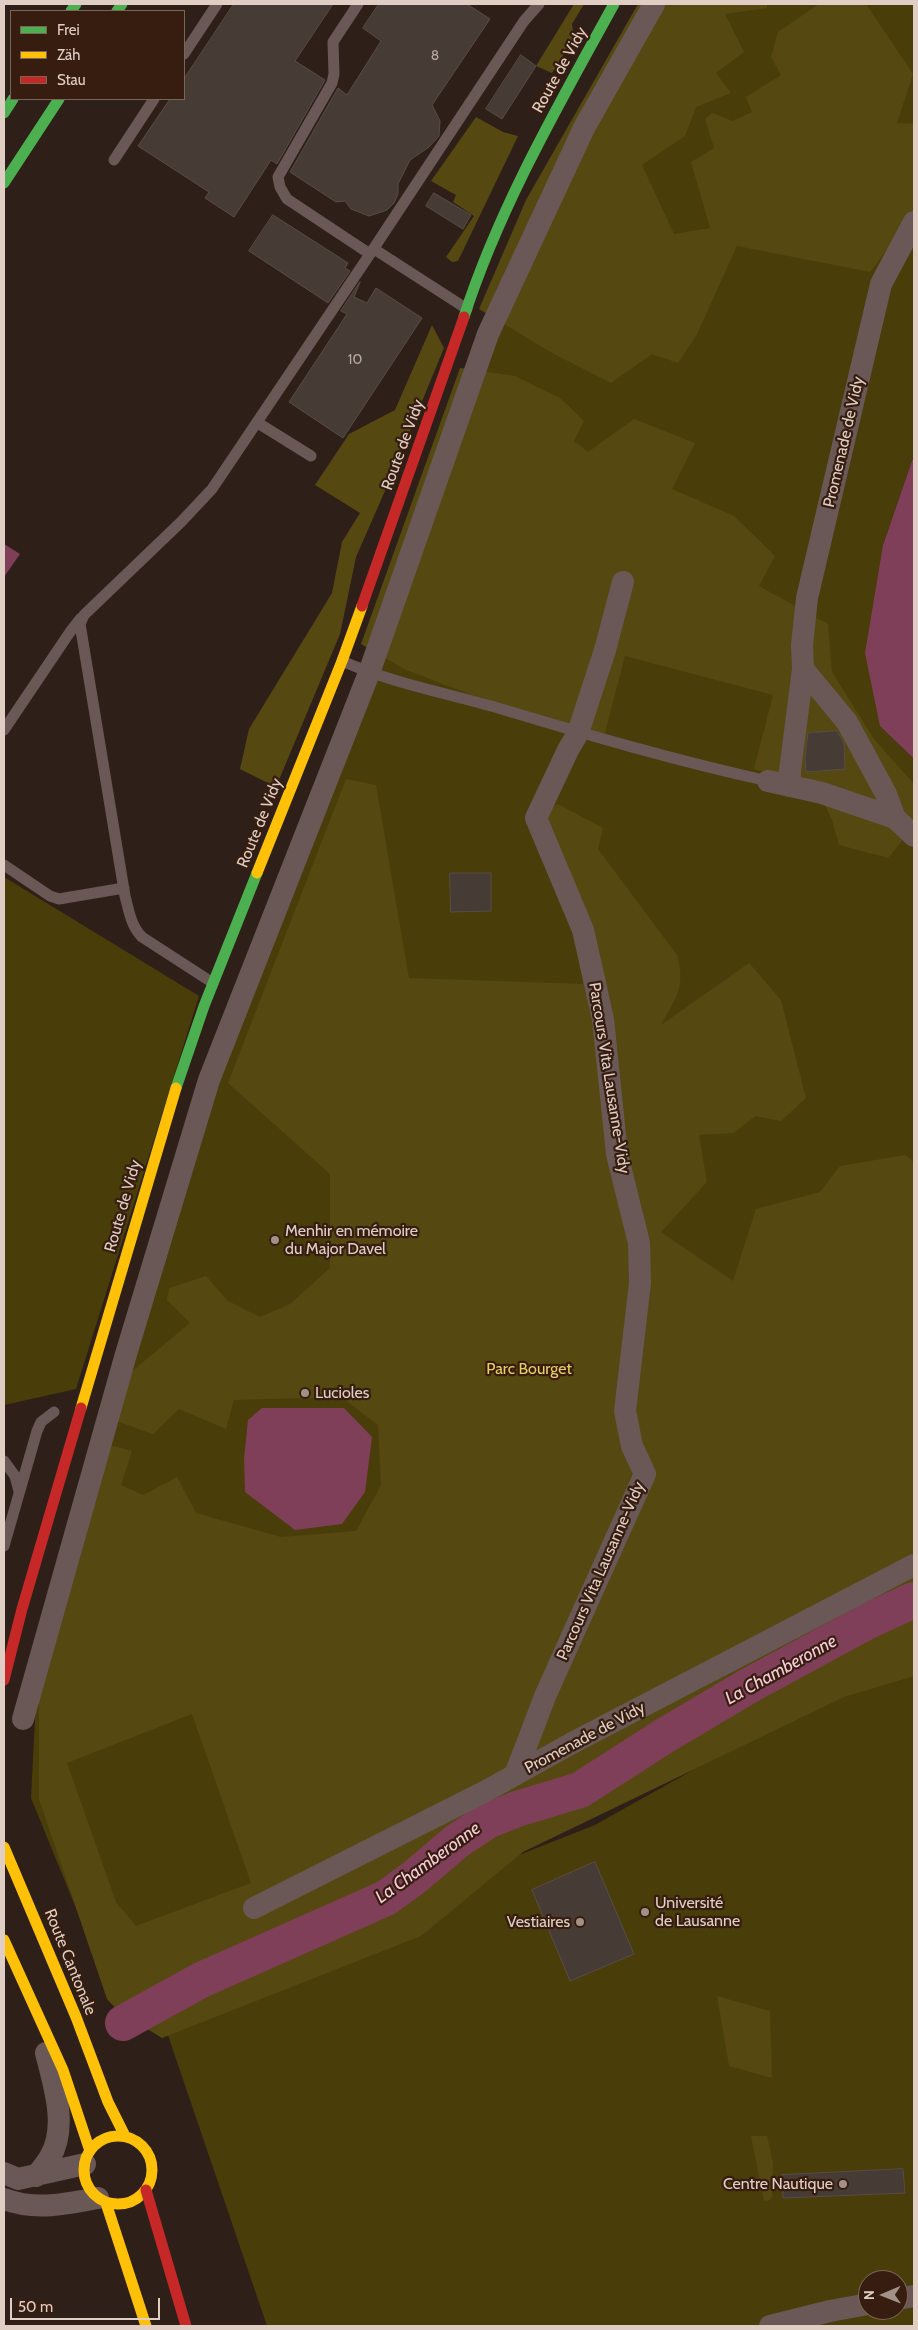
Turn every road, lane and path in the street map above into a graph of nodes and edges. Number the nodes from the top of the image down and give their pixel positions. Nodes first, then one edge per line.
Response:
1 (217, 4) edge
2 (358, 4) edge
3 (539, 4) edge
4 (614, 4) edge
5 (654, 4) edge
6 (185, 52) edge
7 (12, 100) edge
8 (58, 100) edge
9 (153, 100) edge
10 (4, 113) edge
11 (114, 160) dead end
12 (4, 183) edge
13 (914, 222) edge
14 (372, 252) junction
15 (467, 309) junction
16 (258, 423) junction
17 (311, 456) dead end
18 (623, 582) dead end
19 (83, 616) junction
20 (342, 661) junction
21 (803, 669) junction
22 (369, 673) junction
23 (4, 730) edge
24 (578, 733) junction
25 (768, 781) joint
26 (790, 786) junction
27 (895, 818) junction
28 (914, 836) edge
29 (4, 865) edge
30 (124, 888) junction
31 (214, 983) junction
32 (54, 1412) dead end
33 (4, 1462) edge
34 (19, 1495) junction
35 (4, 1546) edge
36 (914, 1566) edge
37 (4, 1680) edge
38 (23, 1719) dead end
39 (515, 1775) junction
40 (4, 1847) edge
41 (254, 1908) dead end
42 (4, 1940) edge
43 (34, 2004) junction
44 (124, 2136) junction
45 (87, 2158) junction
46 (4, 2173) edge
47 (36, 2176) junction
48 (146, 2190) junction
49 (4, 2199) edge
50 (102, 2200) junction
51 (858, 2306) edge
52 (146, 2326) edge
53 (186, 2326) edge
54 (770, 2326) edge

1 - 6 lane
2 - 14 lane
3 - 14 lane
4 - 15 main road, Route de Vidy
5 - 22 street
7 - 10 main road
8 - 12 main road
9 - 11 lane
13 - 21 street, Promenade de Vidy
14 - 15 lane
14 - 16 lane
15 - 20 main road, Route de Vidy
16 - 17 lane
16 - 19 lane
18 - 24 street, Parcours Vita Lausanne-Vidy
19 - 23 lane
19 - 30 lane
20 - 22 lane
20 - 31 main road, Route de Vidy
21 - 26 street, Promenade de Vidy
21 - 27 street
22 - 24 lane
22 - 38 street
24 - 25 lane
24 - 39 street, Parcours Vita Lausanne-Vidy
25 - 26 street
26 - 27 street
27 - 28 street
29 - 30 lane
30 - 31 lane
31 - 37 main road, Route de Vidy
32 - 34 lane
33 - 34 lane
34 - 35 lane
36 - 39 street, Promenade de Vidy
39 - 41 street, Promenade de Vidy
40 - 44 main road, Route Cantonale
42 - 43 main road
43 - 45 main road
43 - 47 street
44 - 45 main road
44 - 48 main road
45 - 47 street
45 - 50 main road
46 - 47 street
48 - 50 main road
48 - 53 main road
49 - 50 street
50 - 52 main road
51 - 54 street

